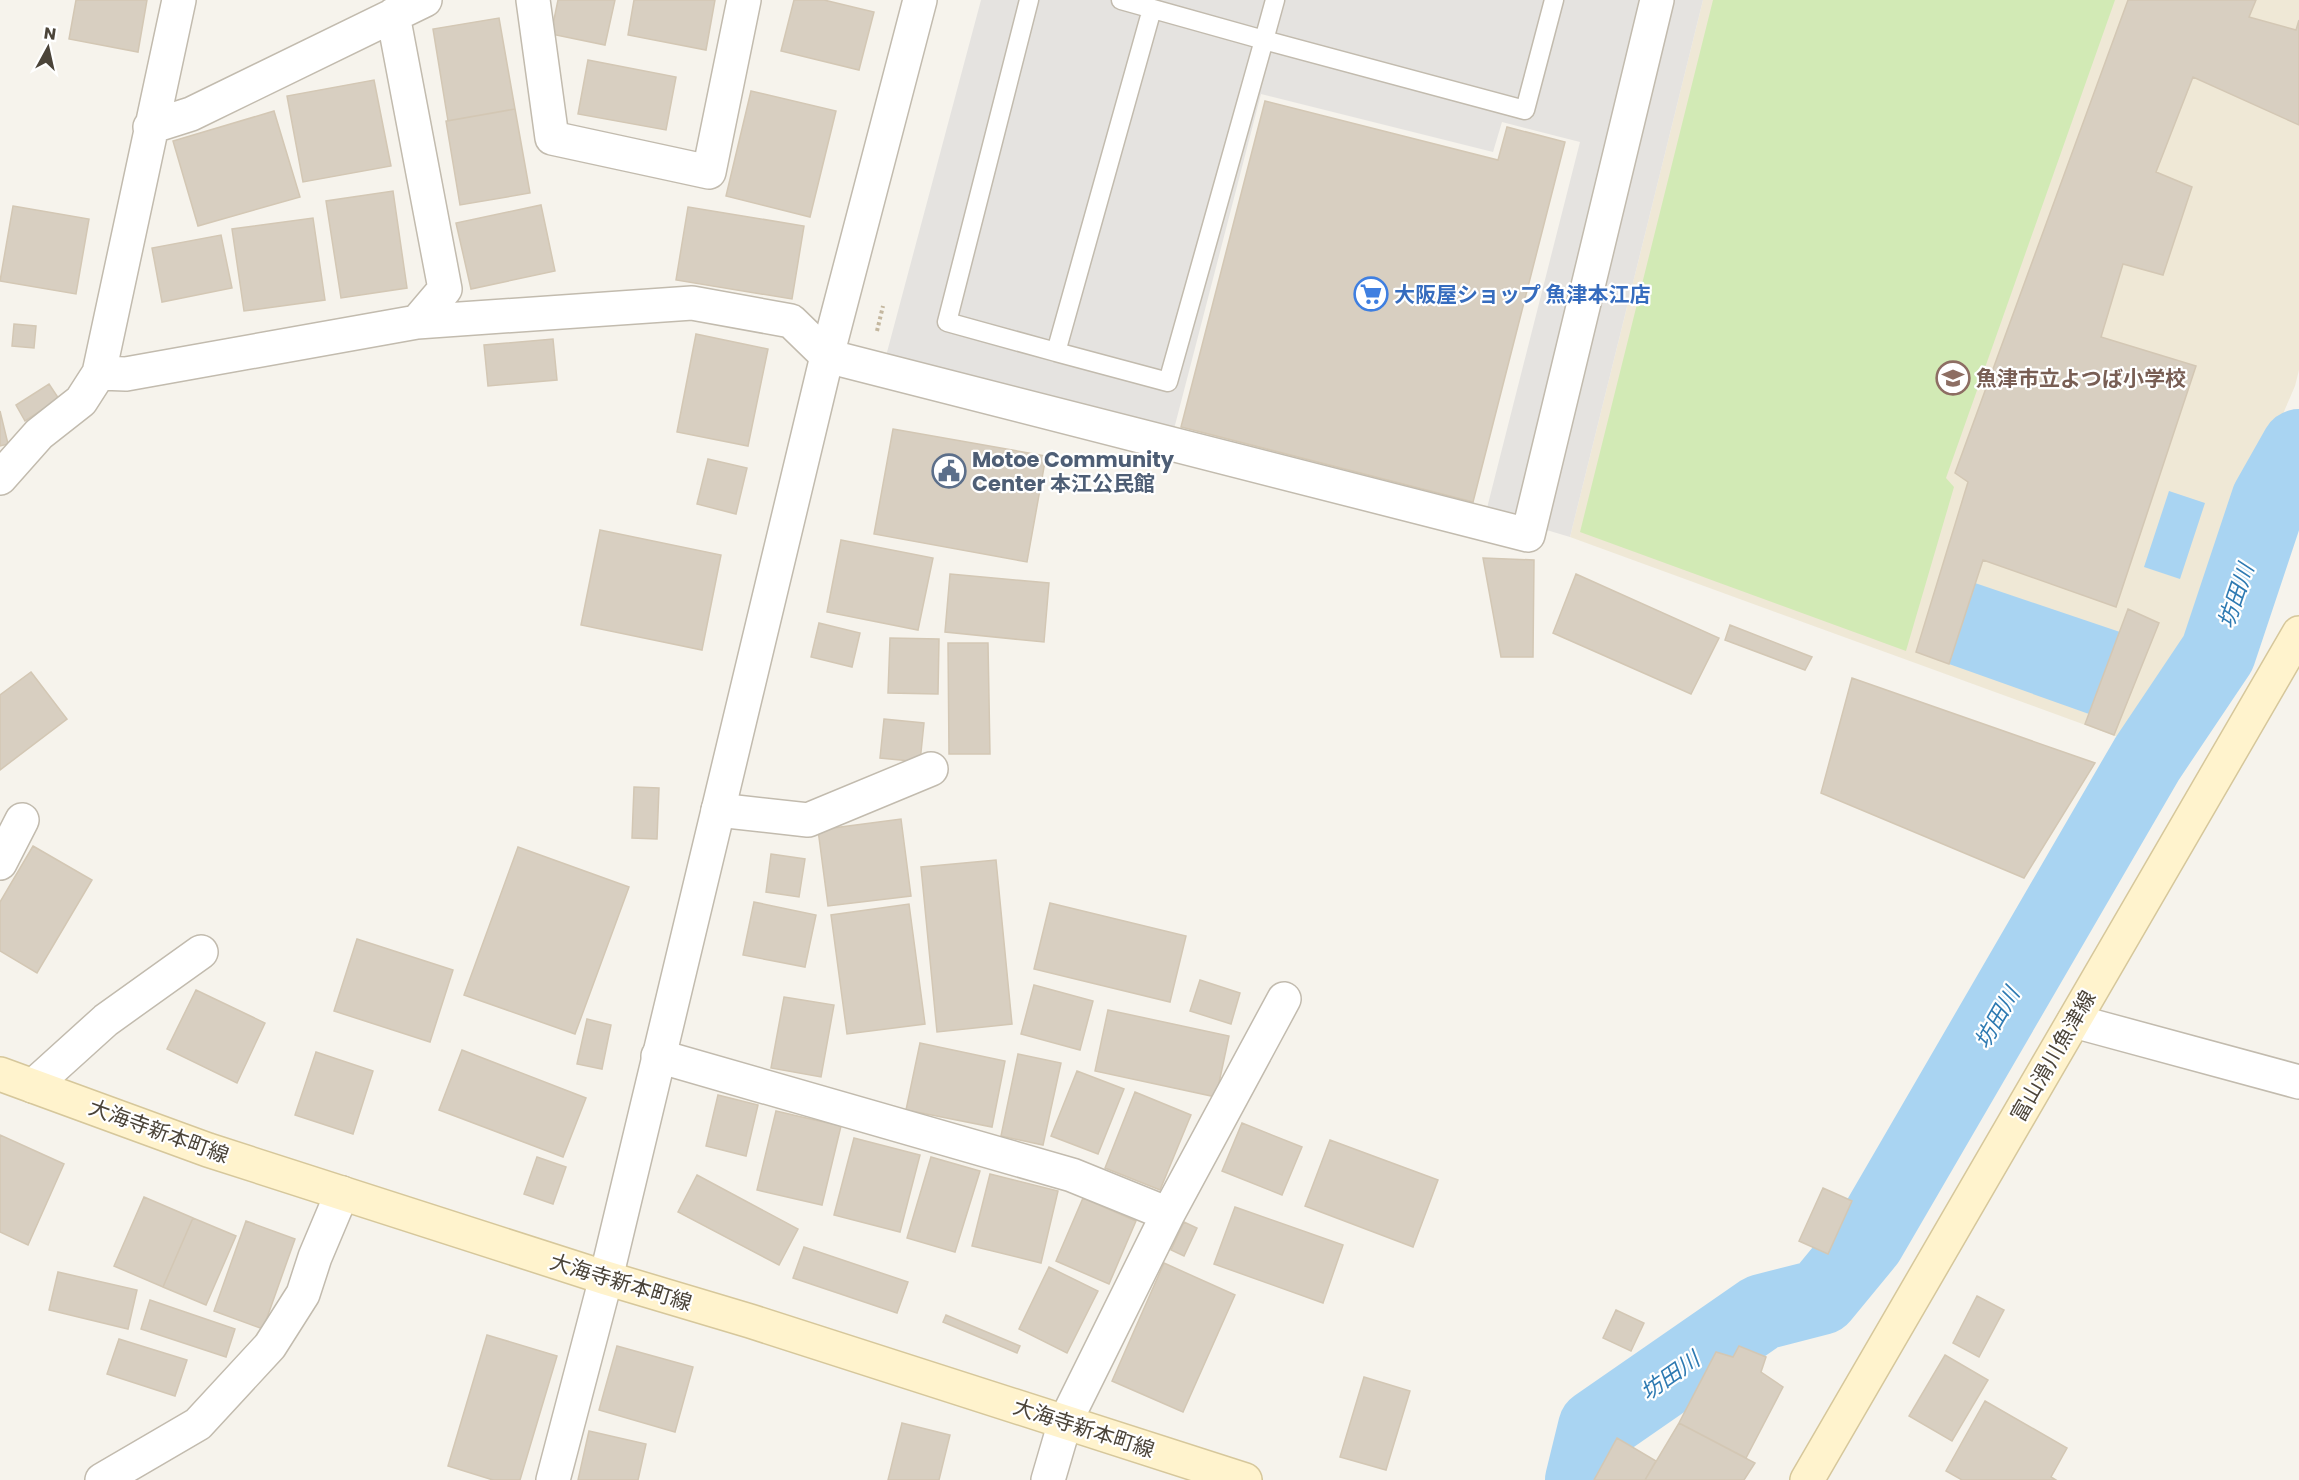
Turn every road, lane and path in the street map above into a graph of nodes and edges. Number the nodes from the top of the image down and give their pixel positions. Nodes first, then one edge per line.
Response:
1 (179, 0) edge
2 (425, 0) edge
3 (533, 0) edge
4 (744, 0) edge
5 (920, 0) edge
6 (1029, 0) edge
7 (1122, 0) edge
8 (1275, 0) edge
9 (1554, 0) edge
10 (1657, 0) edge
11 (1152, 9) junction
12 (393, 15) junction
13 (1264, 40) junction
14 (150, 127) junction
15 (417, 322) junction
16 (1056, 352) junction
17 (827, 356) junction
18 (99, 373) junction
19 (0, 478) edge
20 (2299, 633) edge
21 (931, 769) dead end
22 (718, 810) junction
23 (22, 820) dead end
24 (0, 863) edge
25 (201, 952) dead end
26 (1284, 999) dead end
27 (2074, 1021) junction
28 (658, 1056) junction
29 (0, 1074) edge
30 (2299, 1082) edge
31 (33, 1086) junction
32 (342, 1193) junction
33 (1168, 1214) junction
34 (606, 1278) junction
35 (1065, 1422) junction
36 (1211, 1475) edge
37 (102, 1480) edge
38 (553, 1480) edge
39 (1048, 1480) edge
40 (1245, 1480) edge
41 (1807, 1480) edge

1 - 14 street
2 - 12 street
3 - 4 street
5 - 17 street
6 - 16 lane
7 - 11 lane
8 - 13 lane
9 - 13 lane
10 - 17 street
11 - 13 lane
11 - 16 lane
12 - 14 street
12 - 15 street
13 - 16 lane
14 - 18 street
15 - 17 street
15 - 18 street
17 - 22 street
18 - 19 street
20 - 27 main road, 富山滑川魚津線
21 - 22 street
22 - 28 street
23 - 24 street
25 - 31 street
26 - 33 street
27 - 30 street
27 - 41 main road, 富山滑川魚津線
28 - 33 street
28 - 34 street
29 - 31 main road, 大海寺新本町線
31 - 32 main road, 大海寺新本町線
32 - 34 main road, 大海寺新本町線
32 - 37 street
33 - 35 street
34 - 35 main road, 大海寺新本町線
34 - 38 street
35 - 36 main road, 大海寺新本町線
35 - 39 street
36 - 40 main road, 大海寺新本町線

